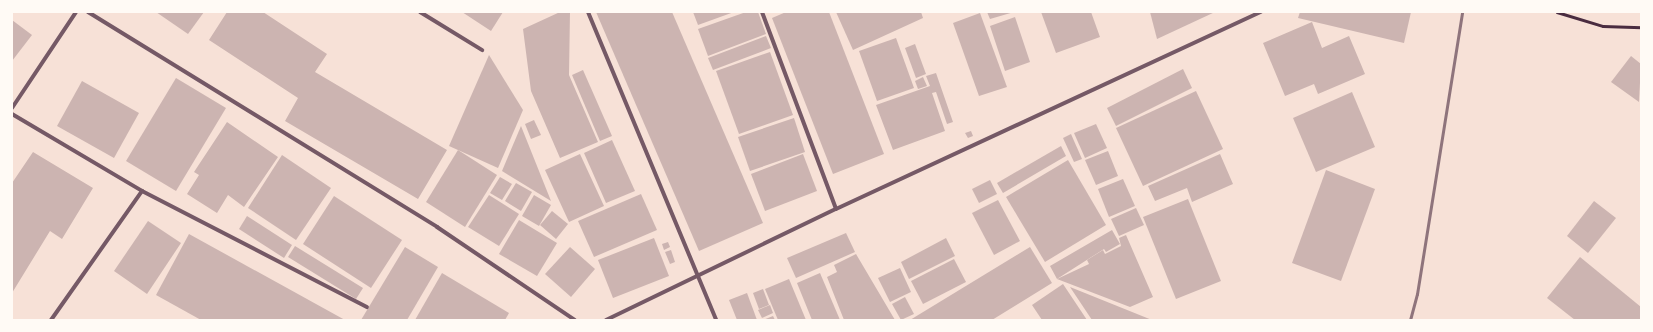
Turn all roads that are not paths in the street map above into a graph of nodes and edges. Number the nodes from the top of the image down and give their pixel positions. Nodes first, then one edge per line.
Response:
1 (76, 12) edge
2 (88, 12) edge
3 (420, 12) edge
4 (588, 12) edge
5 (762, 12) edge
6 (1261, 12) edge
7 (482, 50) dead end
8 (12, 108) edge
9 (12, 114) edge
10 (142, 191) junction
11 (836, 209) junction
12 (698, 276) junction
13 (367, 307) dead end
14 (51, 320) edge
15 (575, 320) edge
16 (606, 320) edge
17 (716, 320) edge

1 - 8 street
2 - 15 street
3 - 7 street
4 - 12 street
5 - 11 street
6 - 11 street
9 - 10 street
10 - 13 street
10 - 14 street
11 - 12 street
12 - 16 street
12 - 17 street

